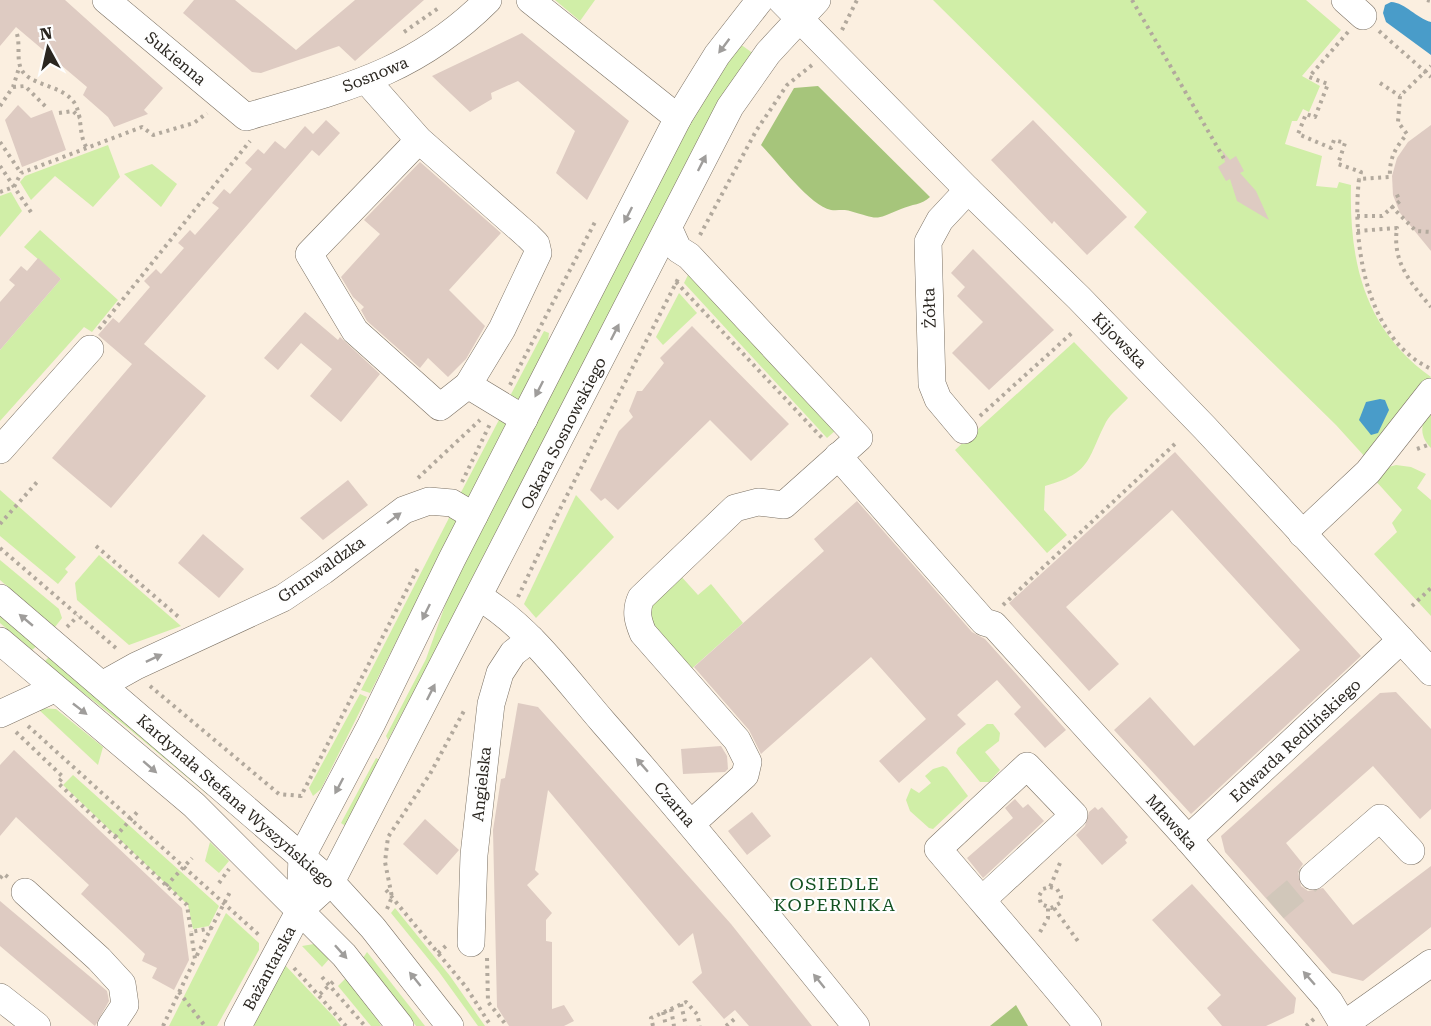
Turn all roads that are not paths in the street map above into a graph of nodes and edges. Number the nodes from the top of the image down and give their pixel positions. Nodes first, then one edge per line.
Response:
1 (106, 0) edge
2 (488, 0) edge
3 (530, 0) edge
4 (760, 0) edge
5 (799, 6) edge
6 (366, 80) junction
7 (678, 118) junction
8 (250, 126) joint
9 (419, 140) junction
10 (968, 190) junction
11 (669, 229) junction
12 (90, 349) road end
13 (468, 385) junction
14 (1431, 392) edge
15 (524, 419) junction
16 (964, 430) road end
17 (0, 450) edge
18 (838, 456) junction
19 (463, 509) junction
20 (1302, 534) junction
21 (479, 597) junction
22 (0, 598) edge
23 (531, 639) junction
24 (1401, 640) junction
25 (0, 641) edge
26 (1431, 672) edge
27 (102, 685) junction
28 (54, 689) junction
29 (6, 716) edge
30 (371, 726) junction
31 (404, 744) junction
32 (220, 785) junction
33 (194, 805) junction
34 (692, 823) junction
35 (1188, 839) junction
36 (1411, 851) dead end
37 (302, 856) junction
38 (1313, 876) tunnel mouth
39 (331, 882) junction
40 (25, 892) dead end
41 (982, 900) junction
42 (300, 910) junction
43 (468, 948) road end
44 (1431, 963) edge
45 (0, 997) edge
46 (37, 1026) edge
47 (111, 1026) edge
48 (238, 1026) edge
49 (400, 1026) edge
50 (450, 1026) edge
51 (856, 1026) edge
52 (1088, 1026) edge
53 (1343, 1026) edge

1 - 8 street, Sukienna
2 - 6 street, Sosnowa
3 - 7 street
4 -> 7 street
5 - 10 street, Kijowska
11 -> 5 street, Oskara Sosnowskiego
6 - 8 street, Sosnowa
6 - 9 street
7 -> 15 street
9 - 13 street
9 - 13 street
10 - 16 street, Żółta
10 - 20 street, Kijowska
11 - 18 street
21 -> 11 street, Oskara Sosnowskiego
12 - 17 street
13 - 15 street
14 - 20 street
15 - 19 street
18 - 34 street
18 - 35 street, Mławska
27 -> 19 street, Grunwaldzka
19 -> 30 street
20 - 24 street, Kijowska
21 - 23 street, Czarna
31 -> 21 street, Oskara Sosnowskiego
27 -> 22 street, Kardynała Stefana Wyszyńskiego
34 -> 23 street, Czarna
23 - 43 street, Angielska
24 - 26 street, Kijowska
24 - 35 street, Edwarda Redlińskiego
25 - 28 street, Kardynała Stefana Wyszyńskiego
27 - 32 street, Kardynała Stefana Wyszyńskiego
28 - 29 street
28 -> 33 street, Kardynała Stefana Wyszyńskiego
30 - 31 street
30 -> 37 street
31 - 39 street, Oskara Sosnowskiego
32 - 33 street
32 - 37 street, Kardynała Stefana Wyszyńskiego
33 - 42 street, Kardynała Stefana Wyszyńskiego
51 -> 34 street, Czarna
53 -> 35 street, Mławska
36 - 38 street
37 - 39 street, Kardynała Stefana Wyszyńskiego
37 - 42 street
39 - 42 street
50 -> 39 street, Kardynała Stefana Wyszyńskiego
40 - 47 street
41 - 41 street
41 - 52 street
42 - 48 street, Bażantarska
42 -> 49 street, Kardynała Stefana Wyszyńskiego
44 - 53 street
45 - 46 street

